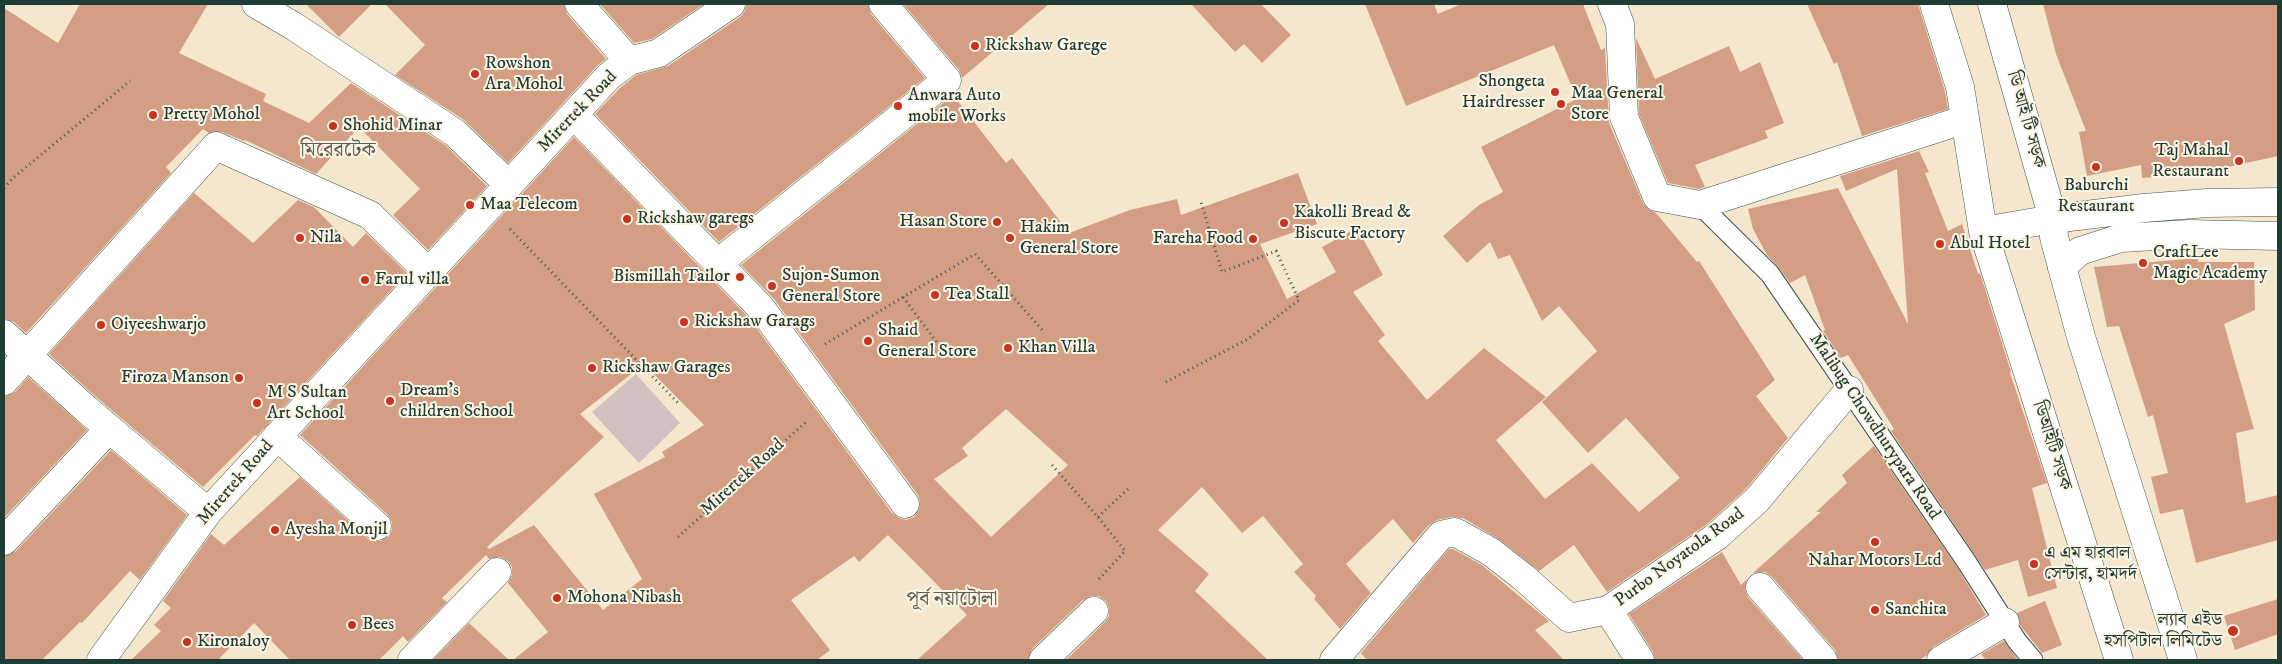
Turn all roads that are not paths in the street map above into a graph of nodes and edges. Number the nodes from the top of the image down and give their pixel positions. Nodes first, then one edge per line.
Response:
1 (256, 4) edge
2 (579, 4) edge
3 (731, 4) edge
4 (883, 4) edge
5 (1612, 4) edge
6 (1934, 4) edge
7 (1992, 4) edge
8 (629, 61) junction
9 (574, 115) junction
10 (1963, 120) junction
11 (509, 185) junction
12 (2278, 202) edge
13 (1700, 205) junction
14 (2054, 228) junction
15 (1982, 231) junction
16 (2278, 236) edge
17 (718, 263) junction
18 (2062, 267) junction
19 (428, 272) junction
20 (4, 334) edge
21 (28, 356) junction
22 (4, 381) edge
23 (1849, 390) junction
24 (109, 429) junction
25 (277, 436) junction
26 (906, 504) dead end
27 (208, 512) junction
28 (377, 526) dead end
29 (4, 541) edge
30 (497, 572) dead end
31 (1760, 586) dead end
32 (1608, 610) junction
33 (1094, 611) road end
34 (2005, 622) junction
35 (101, 660) edge
36 (412, 660) edge
37 (1043, 660) edge
38 (1334, 660) edge
39 (1640, 660) edge
40 (1823, 660) edge
41 (1941, 660) edge
42 (2033, 660) edge
43 (2119, 660) edge
44 (2183, 660) edge

1 - 11 street
2 - 8 street
3 - 8 street, Mirertek Road
4 - 17 street
5 - 13 street
6 - 10 street
7 - 14 street, ডি আই টি সড়ক
8 - 9 street, Mirertek Road
9 - 11 street, Mirertek Road
9 - 17 street
10 - 13 street
10 - 15 street
11 - 19 street, Mirertek Road
12 - 14 street
13 - 23 lane, Malibug Chowdhurypara Road
14 - 15 street
14 - 18 street
15 - 43 street, ডিআইটি সড়ক
16 - 18 street
17 - 26 street
18 - 44 street
19 - 21 street
19 - 25 street, Mirertek Road
20 - 21 street
21 - 22 street
21 - 24 street
23 - 32 street, Purbo Noyatola Road
23 - 34 lane, Malibug Chowdhurypara Road
24 - 27 street
24 - 29 street
25 - 27 street, Mirertek Road
25 - 28 street
27 - 35 street, Mirertek Road
30 - 36 street
31 - 40 street
32 - 38 street, Purbo Noyatola Road
32 - 39 street, Purbo Noyatola Road
33 - 37 street
34 - 41 street
34 - 42 lane, Malibug Chowdhurypara Road

